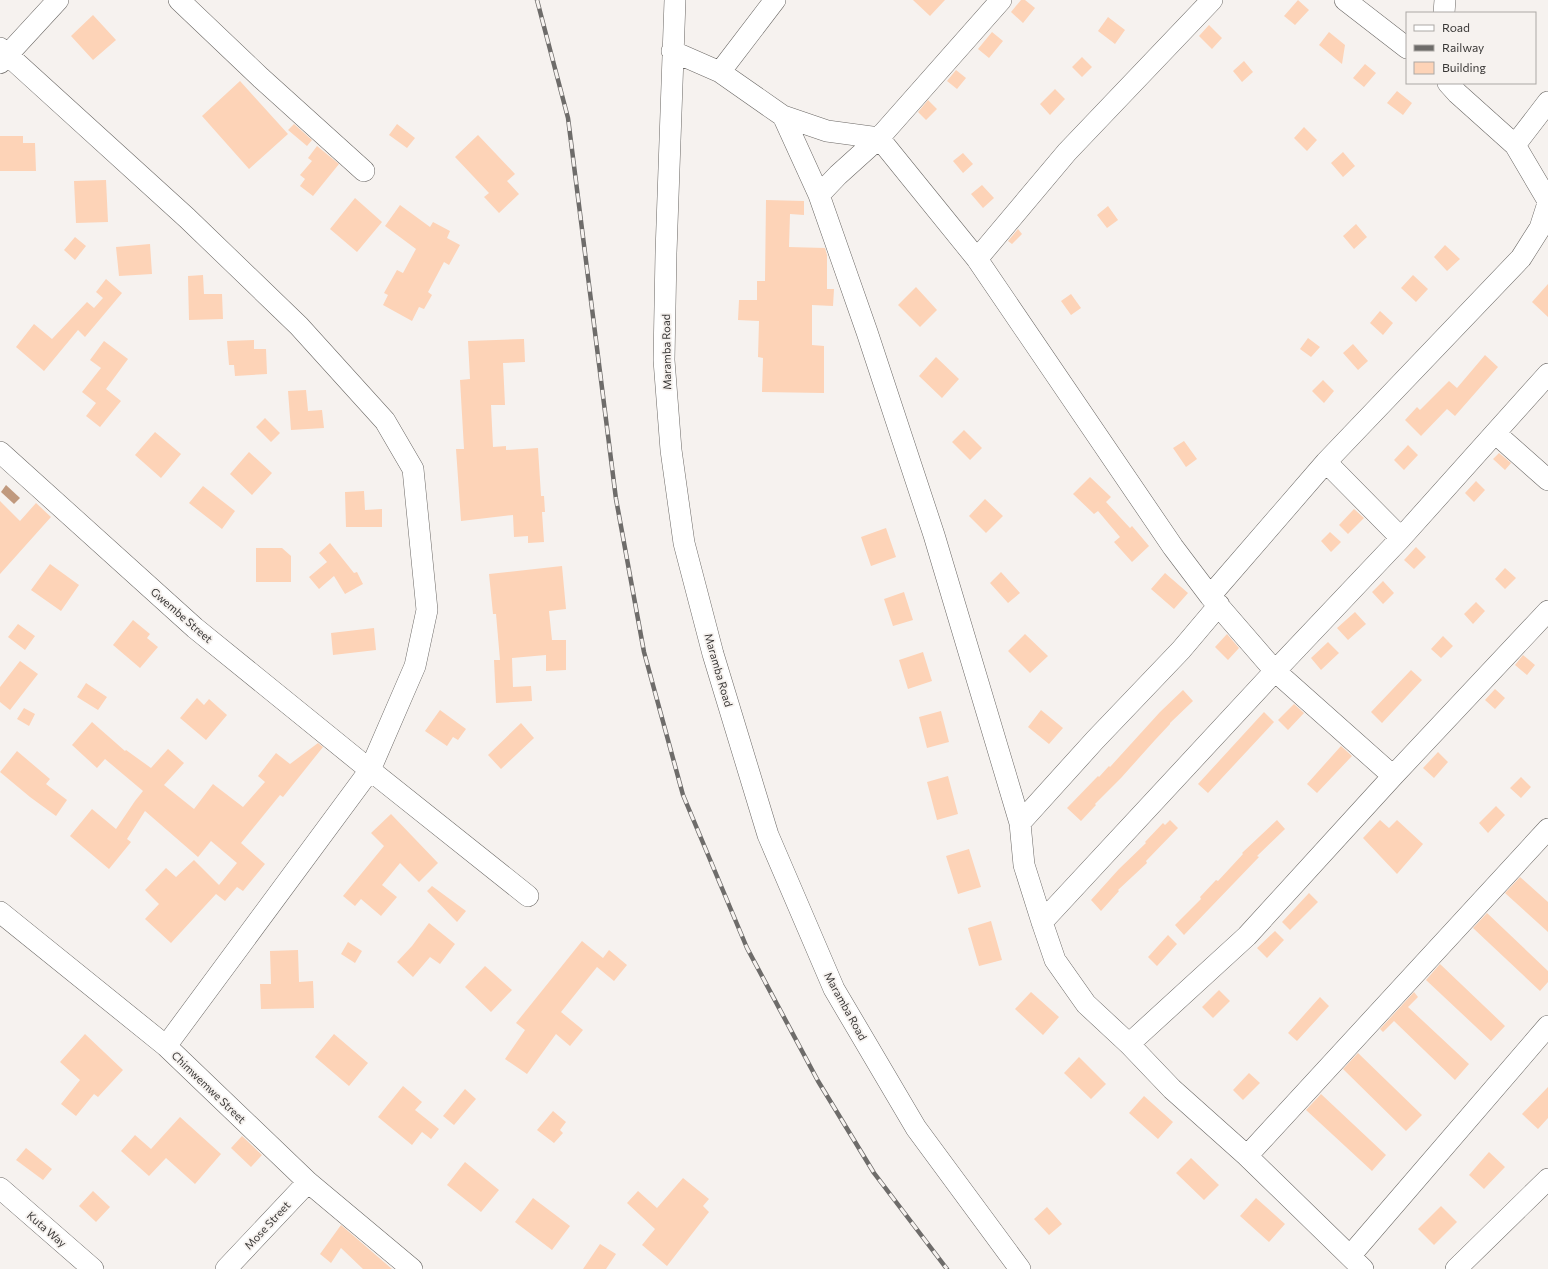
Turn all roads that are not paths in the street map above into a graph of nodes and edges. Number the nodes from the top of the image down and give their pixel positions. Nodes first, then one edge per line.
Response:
1 (58, 0) edge
2 (179, 0) edge
3 (675, 0) edge
4 (775, 0) edge
5 (1001, 0) edge
6 (1212, 0) edge
7 (1345, 0) edge
8 (1445, 0) edge
9 (1444, 12) edge
10 (1406, 47) edge
11 (672, 51) junction
12 (3, 55) edge
13 (720, 72) junction
14 (1449, 84) edge
15 (1548, 102) edge
16 (783, 116) junction
17 (879, 138) junction
18 (1515, 145) junction
19 (364, 171) dead end
20 (819, 195) junction
21 (1548, 202) edge
22 (977, 259) junction
23 (1548, 374) edge
24 (1495, 433) junction
25 (0, 452) edge
26 (1326, 462) junction
27 (1548, 480) edge
28 (1401, 538) junction
29 (1214, 600) junction
30 (1548, 611) edge
31 (1275, 671) junction
32 (370, 770) junction
33 (1393, 776) junction
34 (1020, 824) junction
35 (1548, 829) edge
36 (528, 896) dead end
37 (0, 912) edge
38 (1042, 922) junction
39 (1548, 1026) edge
40 (1129, 1044) junction
41 (166, 1046) junction
42 (1247, 1156) junction
43 (1548, 1179) edge
44 (308, 1182) junction
45 (0, 1188) edge
46 (1357, 1263) edge
47 (93, 1269) edge
48 (226, 1269) edge
49 (412, 1269) edge
50 (1020, 1269) edge
51 (1456, 1269) edge

1 - 12 street
2 - 19 street
3 - 11 street, Maramba Road
4 - 13 street
5 - 17 street
6 - 22 street
7 - 10 street
8 - 9 street
11 - 13 street
11 - 50 street, Maramba Road
12 - 32 street
13 - 16 street
14 - 18 street
15 - 18 street
16 - 17 street
16 - 20 street
17 - 20 street
17 - 22 street
18 - 21 street
20 - 34 street
21 - 26 street
22 - 29 street
23 - 24 street
24 - 27 street
24 - 28 street
25 - 32 street, Gwembe Street
26 - 28 street
26 - 29 street
28 - 31 street
29 - 31 street
29 - 34 street
30 - 33 street
31 - 33 street
31 - 38 street
32 - 36 street, Gwembe Street
32 - 41 street
33 - 40 street
34 - 38 street
35 - 42 street
37 - 41 street, Chimwemwe Street
38 - 40 street
39 - 46 street
40 - 42 street
41 - 44 street, Chimwemwe Street
42 - 46 street
43 - 51 street
44 - 48 street, Mose Street
44 - 49 street, Chimwemwe Street
45 - 47 street, Kuta Way

